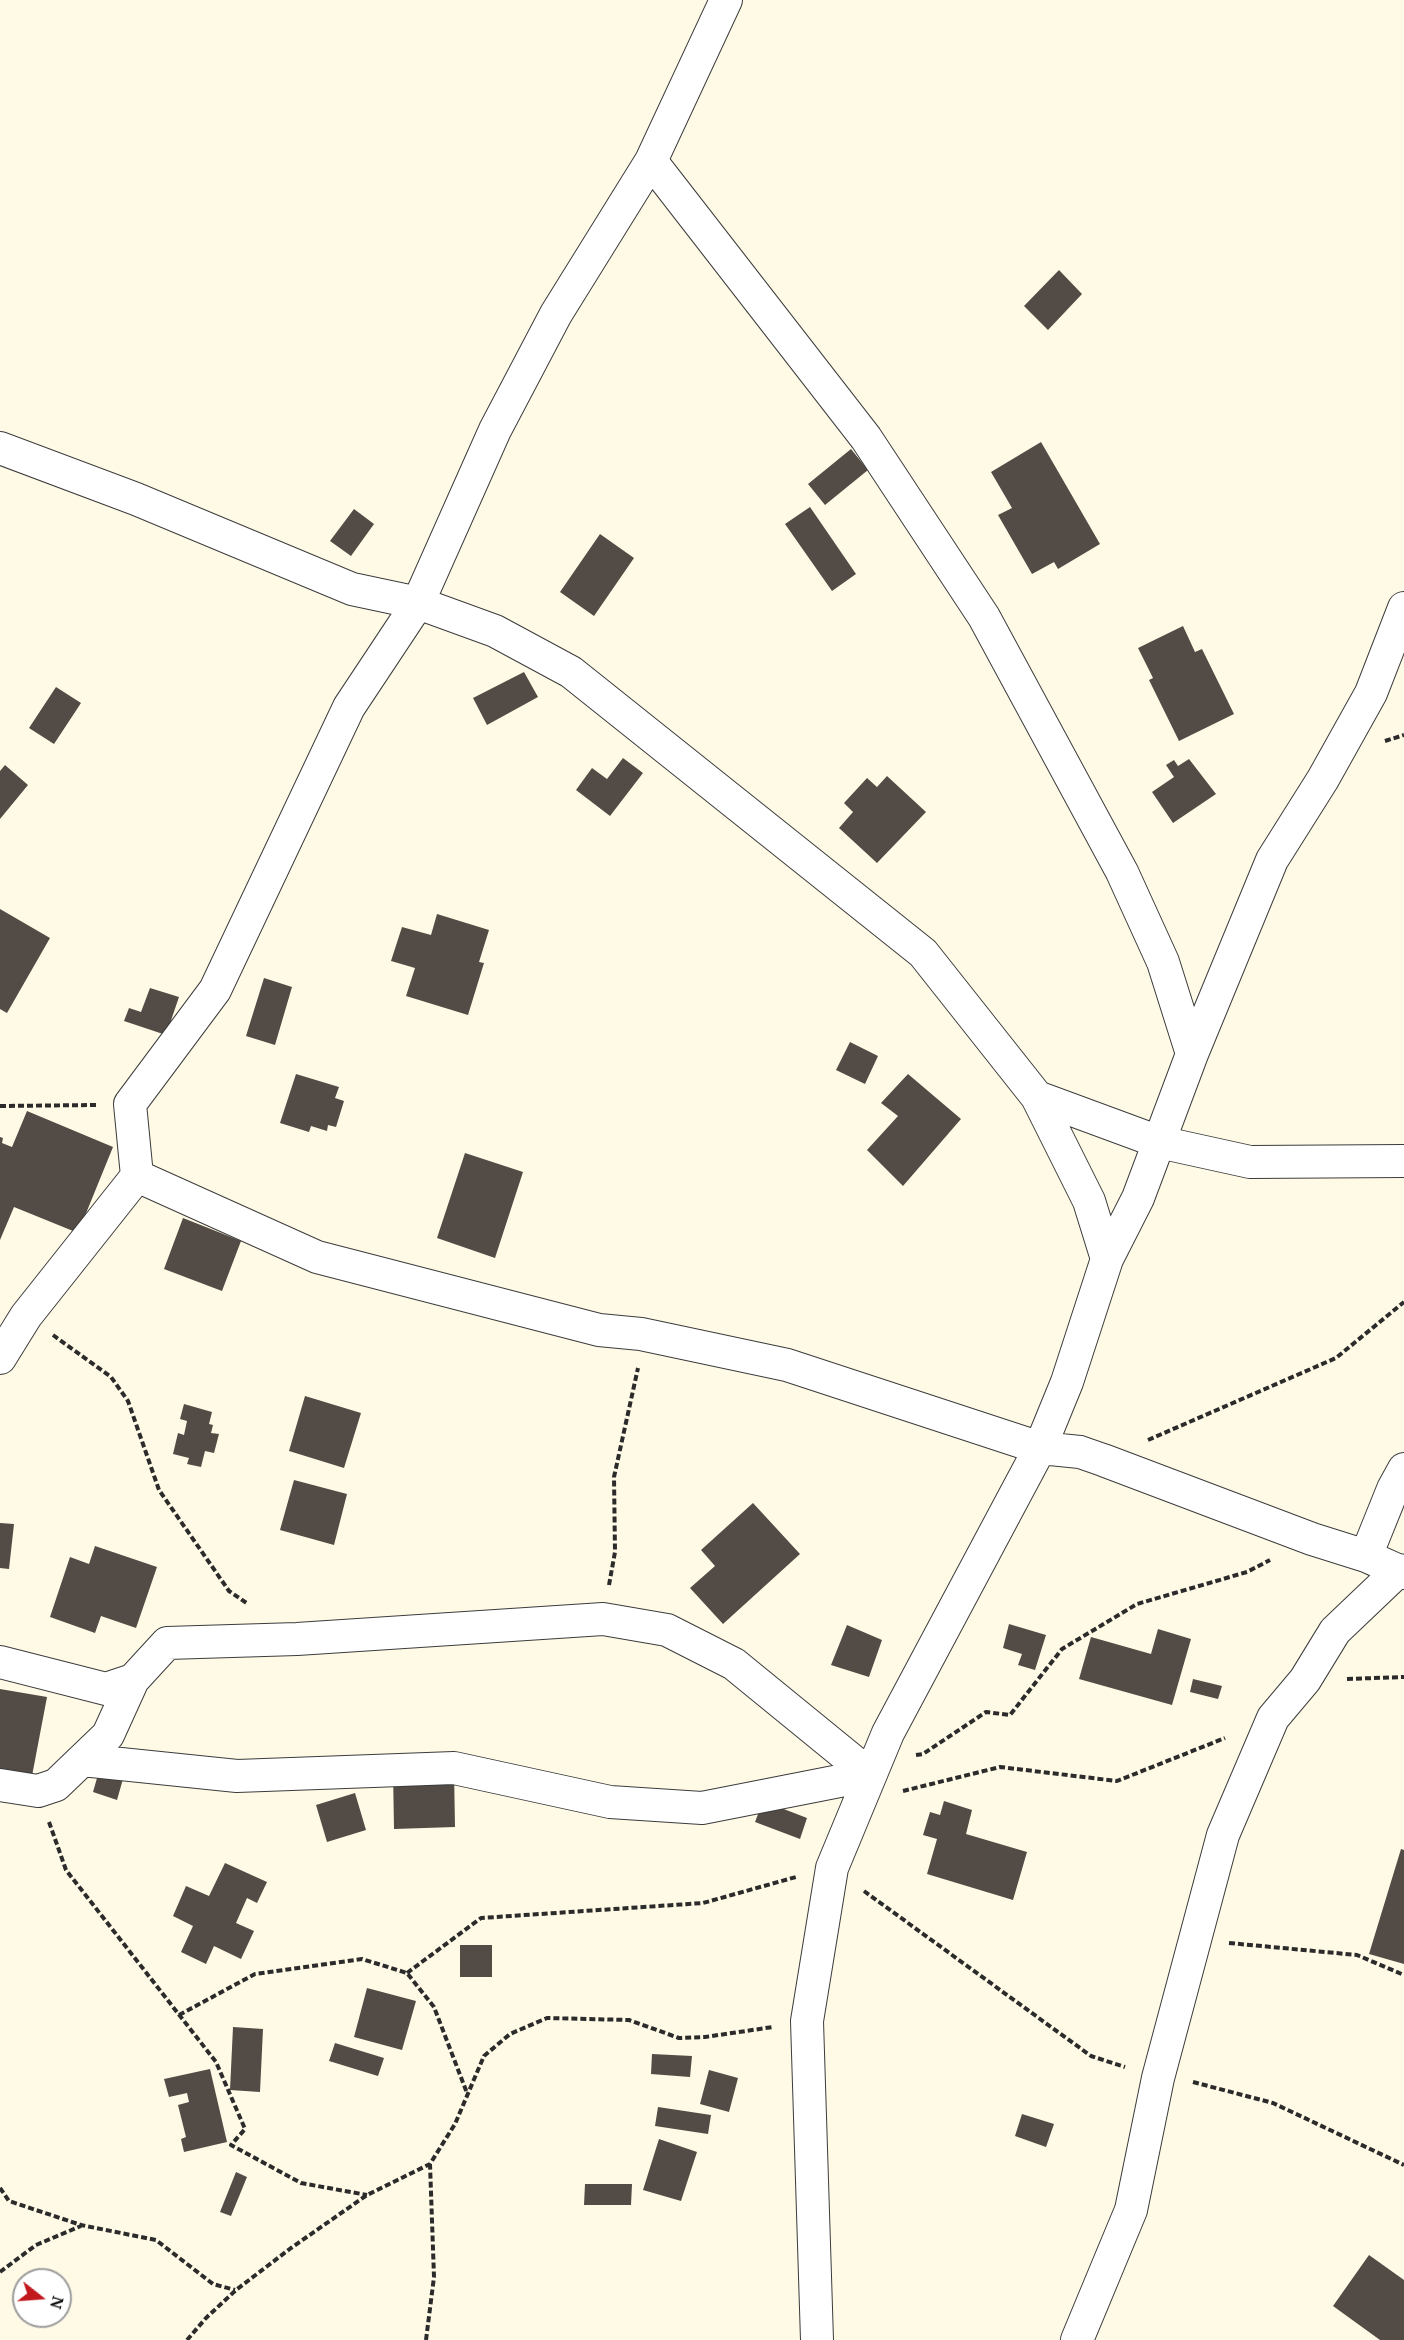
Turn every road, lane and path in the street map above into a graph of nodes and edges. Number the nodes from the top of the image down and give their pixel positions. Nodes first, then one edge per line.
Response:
1 (726, 0) edge
2 (651, 161) junction
3 (0, 448) edge
4 (418, 603) junction
5 (1404, 608) edge
6 (1192, 1054) junction
7 (1038, 1097) junction
8 (130, 1104) junction
9 (0, 1106) edge
10 (1159, 1142) junction
11 (1404, 1161) edge
12 (137, 1176) junction
13 (1107, 1259) junction
14 (1404, 1302) edge
15 (26, 1316) junction
16 (641, 1334) junction
17 (0, 1358) edge
18 (1040, 1448) junction
19 (1103, 1460) junction
20 (1404, 1469) edge
21 (1312, 1539) junction
22 (1366, 1556) junction
23 (1401, 1571) edge
24 (249, 1605) dead end
25 (603, 1618) junction
26 (0, 1662) edge
27 (1404, 1677) edge
28 (133, 1680) junction
29 (1305, 1680) junction
30 (1273, 1718) junction
31 (82, 1760) junction
32 (868, 1781) junction
33 (0, 1785) edge
34 (38, 1791) junction
35 (832, 1868) junction
36 (1195, 1940) junction
37 (407, 1973) junction
38 (1404, 1975) edge
39 (179, 2015) junction
40 (807, 2021) junction
41 (1158, 2078) junction
42 (467, 2093) junction
43 (430, 2164) junction
44 (1404, 2165) edge
45 (0, 2188) edge
46 (367, 2195) junction
47 (81, 2225) junction
48 (0, 2272) edge
49 (236, 2290) junction
50 (187, 2340) edge
51 (426, 2340) edge
52 (817, 2340) edge
53 (1077, 2340) edge

1 - 2 street
2 - 4 street
2 - 6 street
3 - 4 street
4 - 7 street
4 - 8 street
5 - 6 street
6 - 10 street
7 - 10 street
7 - 13 street
8 - 9 path
8 - 12 street
10 - 11 street
10 - 13 street
12 - 15 street
12 - 16 street
13 - 18 street
14 - 19 path
15 - 17 street
15 - 24 path
16 - 18 street
16 - 25 path
18 - 19 street
18 - 32 street
19 - 21 street
20 - 22 street
21 - 22 street
21 - 32 path
22 - 23 street
23 - 29 street
25 - 28 street
25 - 32 street
26 - 28 street
27 - 29 path
28 - 31 street
29 - 30 street
30 - 32 path
30 - 36 street
31 - 32 street
31 - 34 street
32 - 35 street
33 - 34 street
34 - 39 path
35 - 37 path
35 - 40 street
35 - 41 path
36 - 38 path
36 - 41 street
37 - 39 path
37 - 42 path
39 - 46 path
40 - 42 path
40 - 52 street
41 - 44 path
41 - 53 street
42 - 43 path
43 - 46 path
43 - 51 path
45 - 47 path
46 - 49 path
47 - 48 path
47 - 49 path
49 - 50 path

